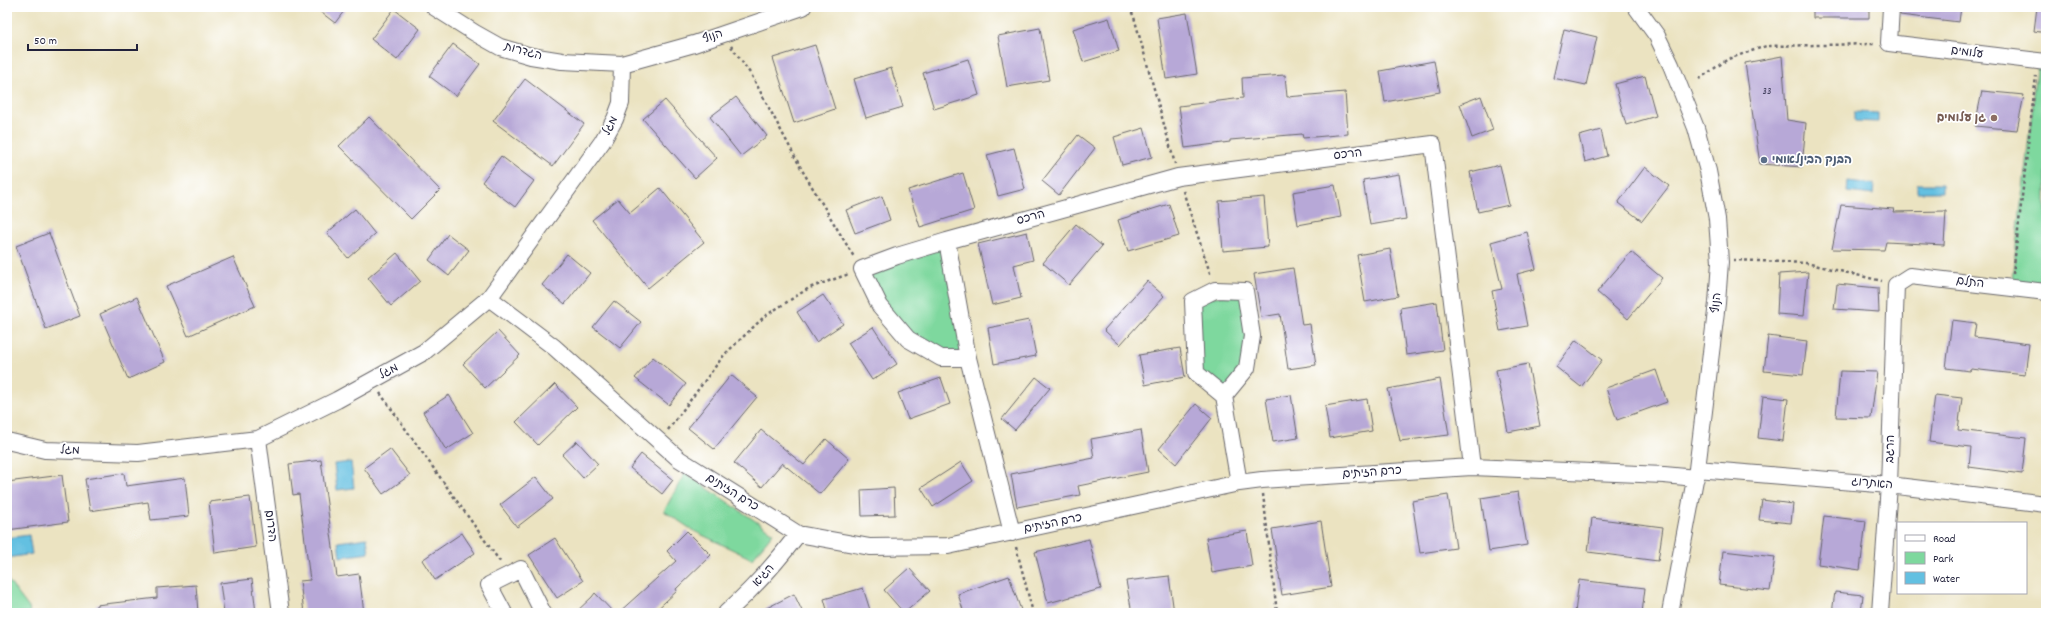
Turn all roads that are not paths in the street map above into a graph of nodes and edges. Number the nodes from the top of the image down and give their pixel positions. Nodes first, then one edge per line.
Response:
1 (434, 7) edge
2 (803, 7) edge
3 (1636, 7) edge
4 (1891, 7) edge
5 (2042, 62) edge
6 (622, 64) junction
7 (947, 241) junction
8 (1896, 284) joint
9 (2046, 292) edge
10 (489, 298) junction
11 (968, 358) junction
12 (1224, 396) junction
13 (258, 439) junction
14 (7, 441) edge
15 (1472, 467) junction
16 (1696, 473) junction
17 (1239, 483) junction
18 (1889, 485) junction
19 (2046, 504) edge
20 (1012, 533) junction
21 (798, 534) junction
22 (281, 613) edge
23 (504, 613) edge
24 (543, 613) edge
25 (726, 613) edge
26 (1670, 613) edge
27 (1880, 613) edge

1 - 6 street, הגדרות
2 - 6 street, הנוף
3 - 16 street, הנוף
4 - 5 street, עלומים
6 - 10 street, מגל
7 - 11 street
7 - 11 street, הרכס
7 - 15 street, הרכס
8 - 9 street, התלם
8 - 18 street, הרגב
10 - 13 street, מגל
10 - 21 street, כרם הזיתים
11 - 20 street
12 - 12 street
12 - 17 street
13 - 14 street, מגל
13 - 22 street, הדרום
15 - 16 street, כרם הזיתים
15 - 17 street, כרם הזיתים
16 - 18 street, האתרוג
16 - 26 street, הנוף
17 - 20 street, כרם הזיתים
18 - 19 street, האתרוג
18 - 27 street, הרגב
20 - 21 street, כרם הזיתים
21 - 25 street, הגיא
23 - 24 street

